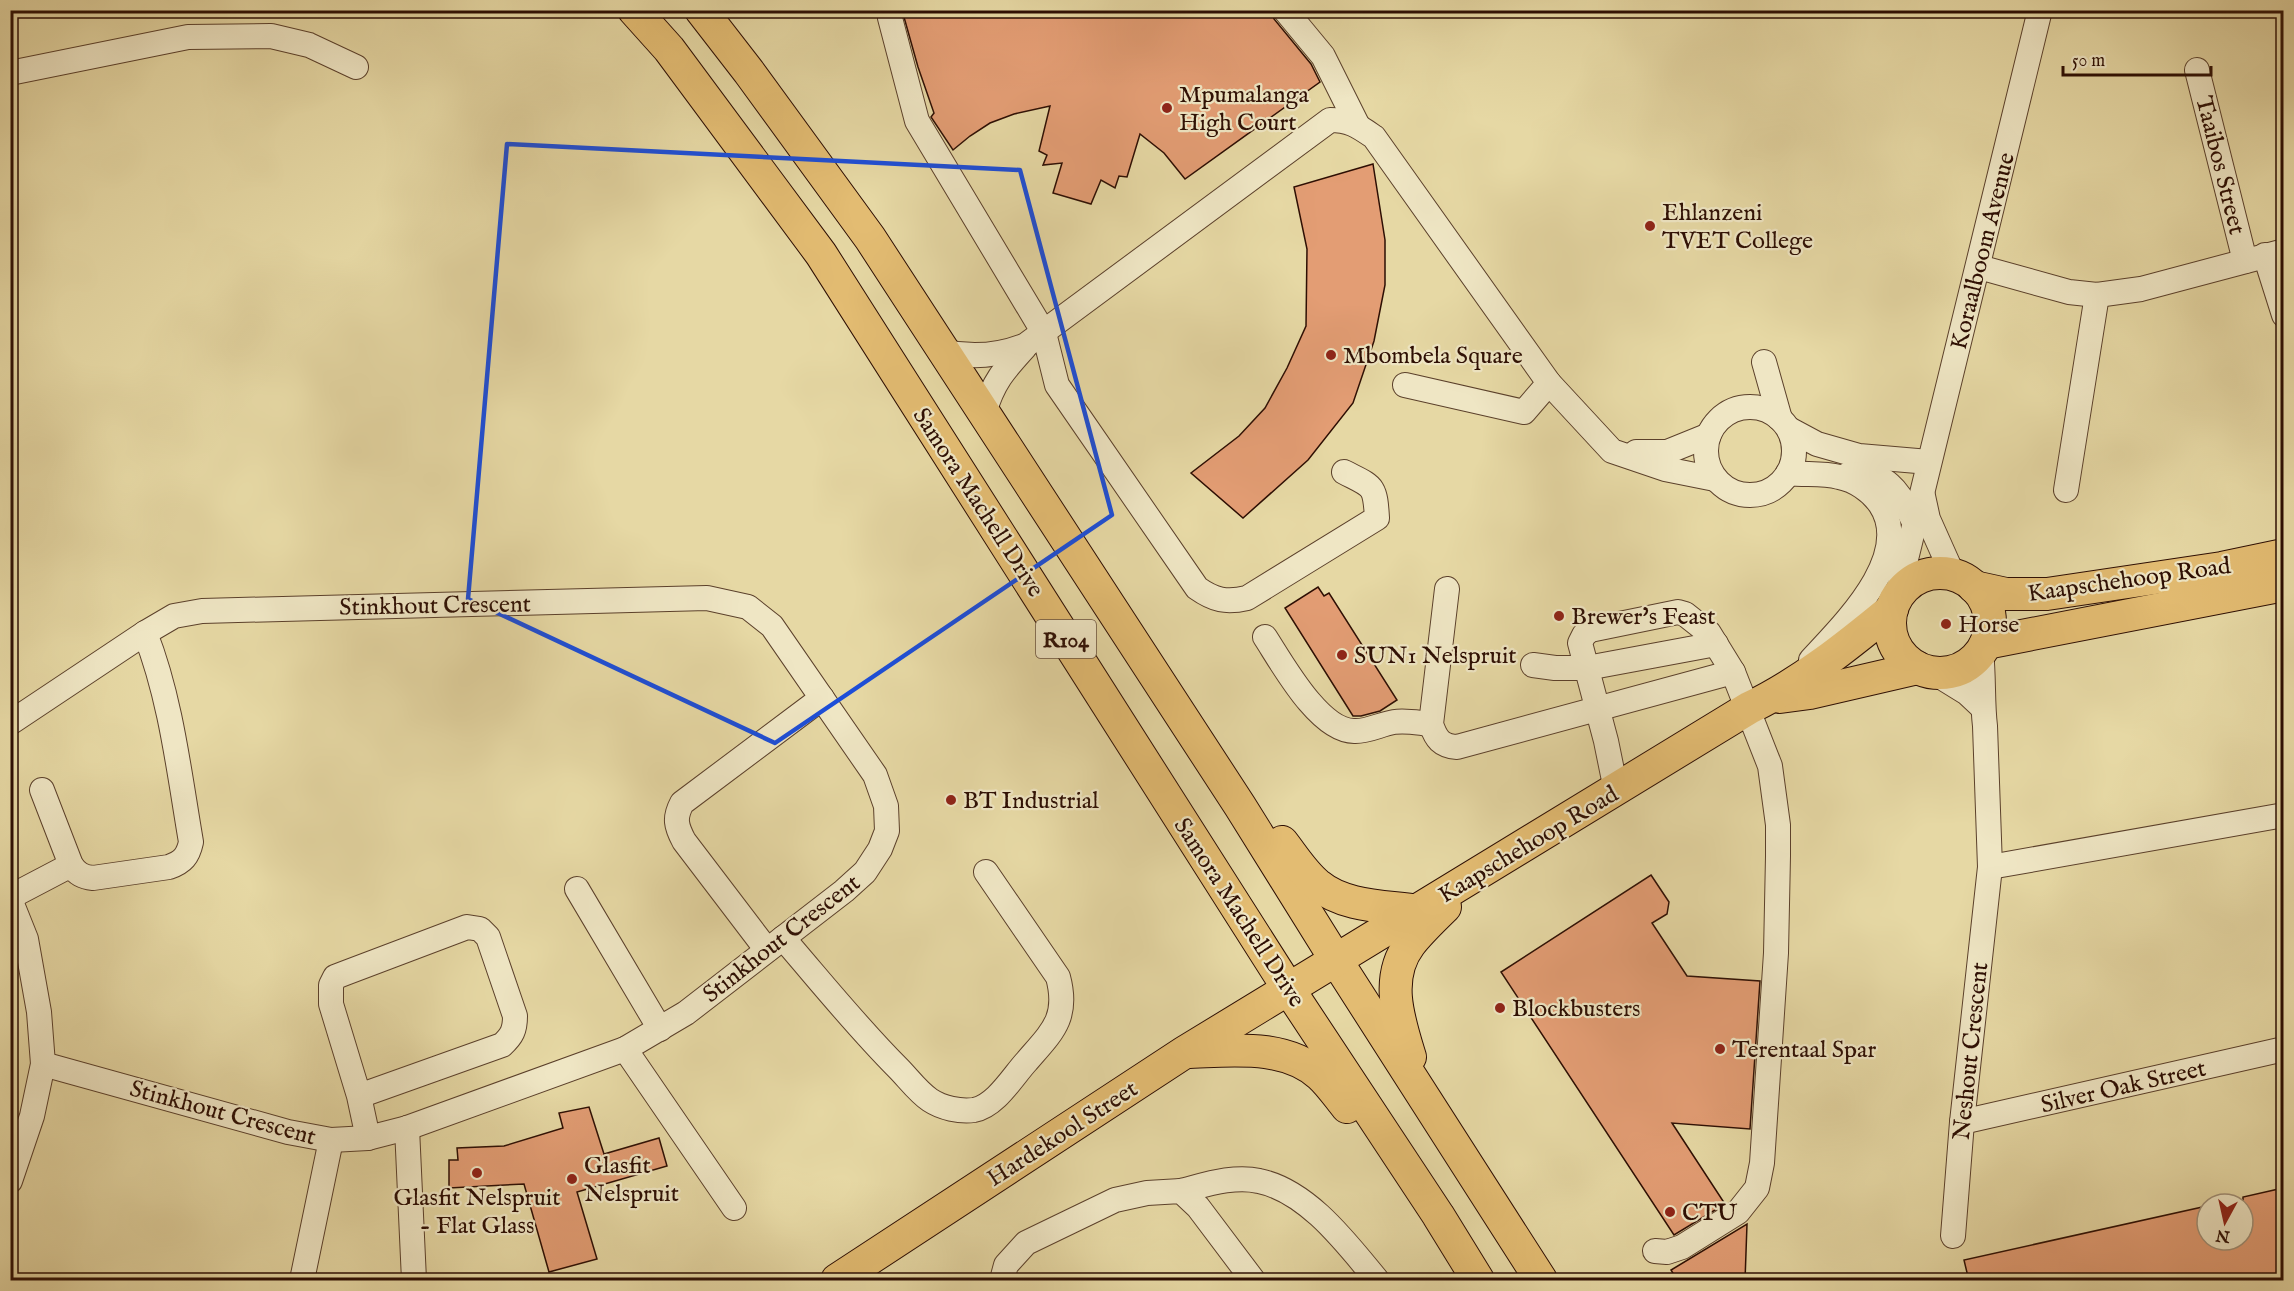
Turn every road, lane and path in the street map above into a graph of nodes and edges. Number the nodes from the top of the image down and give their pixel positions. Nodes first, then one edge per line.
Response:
1 (634, 10) edge
2 (701, 10) edge
3 (1286, 10) edge
4 (2040, 10) edge
5 (890, 18) dead end
6 (356, 68) dead end
7 (2197, 70) dead end
8 (10, 73) edge
9 (1358, 126) junction
10 (2264, 256) edge
11 (1979, 267) junction
12 (2097, 295) junction
13 (2283, 315) edge
14 (1035, 339) junction
15 (945, 352) junction
16 (1764, 362) dead end
17 (1549, 383) junction
18 (1405, 385) dead end
19 (984, 413) junction
20 (1784, 424) junction
21 (1709, 435) junction
22 (1612, 451) junction
23 (1929, 462) junction
24 (1344, 471) dead end
25 (1788, 473) junction
26 (1839, 477) junction
27 (1715, 478) junction
28 (2066, 490) dead end
29 (1922, 491) junction
30 (1914, 522) junction
31 (2283, 542) edge
32 (2283, 555) edge
33 (2222, 568) junction
34 (1964, 581) junction
35 (2283, 585) edge
36 (1447, 589) dead end
37 (1894, 604) junction
38 (145, 633) junction
39 (1265, 637) dead end
40 (1716, 644) junction
41 (1984, 648) junction
42 (1533, 665) dead end
43 (1587, 668) junction
44 (1926, 670) junction
45 (1733, 672) junction
46 (1158, 683) junction
47 (822, 698) junction
48 (1768, 698) junction
49 (1983, 708) junction
50 (1598, 709) junction
51 (10, 723) edge
52 (1431, 724) junction
53 (42, 790) dead end
54 (1616, 790) junction
55 (2283, 815) edge
56 (71, 865) junction
57 (1990, 867) junction
58 (986, 872) dead end
59 (1470, 879) junction
60 (577, 889) dead end
61 (10, 898) edge
62 (1418, 910) junction
63 (775, 944) junction
64 (1336, 960) junction
65 (1288, 987) junction
66 (660, 1029) junction
67 (625, 1049) junction
68 (2283, 1049) edge
69 (1185, 1052) junction
70 (43, 1064) junction
71 (1421, 1093) junction
72 (358, 1096) junction
73 (1962, 1122) junction
74 (407, 1128) junction
75 (368, 1138) junction
76 (331, 1140) junction
77 (10, 1181) edge
78 (1181, 1191) junction
79 (734, 1209) dead end
80 (1438, 1215) junction
81 (1953, 1236) dead end
82 (1655, 1251) dead end
83 (302, 1281) edge
84 (414, 1281) edge
85 (837, 1281) edge
86 (1002, 1281) edge
87 (1253, 1281) edge
88 (1377, 1281) edge
89 (1478, 1281) edge
90 (1541, 1281) edge

1 - 65 main road, Samora Machell Drive / R104
2 - 15 main road, R104
3 - 9 street
4 - 11 street, Koraalboom Avenue
5 - 14 street
6 - 8 street
7 - 10 street, Taaibos Street
9 - 14 street
9 - 17 street
10 - 12 street
10 - 13 street, Taaibos Street
11 - 12 street
11 - 23 street, Koraalboom Avenue
12 - 28 street
14 - 15 street
14 - 19 street
14 - 24 street
15 - 19 main road, R104
16 - 20 street
17 - 18 street
17 - 22 street
19 - 46 main road, R104
20 - 21 street
20 - 23 street
20 - 25 street
21 - 22 street
21 - 27 street
22 - 27 street
23 - 29 street, Koraalboom Avenue
25 - 26 street
25 - 27 street
26 - 30 street
26 - 48 street
29 - 30 street, Koraalboom Avenue
29 - 34 street
30 - 37 street, Koraalboom Avenue
31 - 33 street
32 - 33 main road, Kaapschehoop Road
33 - 34 main road, Kaapschehoop Road
34 - 37 main road
34 - 41 main road
35 - 41 main road, Kaapschehoop Road
36 - 52 street
37 - 44 main road
37 - 48 main road, Kaapschehoop Road
38 - 47 street, Stinkhout Crescent
38 - 51 street, Stinkhout Crescent
38 - 56 street
39 - 52 street
40 - 43 street
40 - 43 street
40 - 45 street
41 - 44 main road
41 - 49 street, Neshout Crescent
42 - 43 street
43 - 50 street
44 - 48 main road
44 - 49 street
45 - 48 street
45 - 50 street
46 - 62 main road
46 - 64 main road, R104
47 - 63 street, Stinkhout Crescent
47 - 63 street
48 - 54 main road, Kaapschehoop Road
48 - 82 street
49 - 57 street, Neshout Crescent
50 - 52 street
50 - 54 street
53 - 56 street
54 - 59 main road, Kaapschehoop Road
55 - 57 street
56 - 61 street
57 - 73 street, Neshout Crescent
58 - 63 street
59 - 62 main road, Kaapschehoop Road
59 - 71 main road
60 - 66 street
61 - 70 street
62 - 64 main road, Kaapschehoop Road
63 - 66 street, Stinkhout Crescent
64 - 65 main road, Kaapschehoop Road
64 - 71 main road, R104
65 - 69 main road, Hardekool Street
65 - 80 main road, Samora Machell Drive / R104
66 - 67 street, Stinkhout Crescent
67 - 74 street, Stinkhout Crescent
67 - 79 street
68 - 73 street, Silver Oak Street
69 - 80 main road
69 - 85 main road, Hardekool Street
70 - 76 street, Stinkhout Crescent
70 - 77 street
71 - 90 main road, R104
72 - 72 street
72 - 75 street
73 - 81 street, Neshout Crescent
74 - 75 street, Stinkhout Crescent
74 - 84 street
75 - 76 street, Stinkhout Crescent
76 - 83 street
78 - 86 street
78 - 87 street
78 - 88 street
80 - 89 main road, Samora Machell Drive / R104

